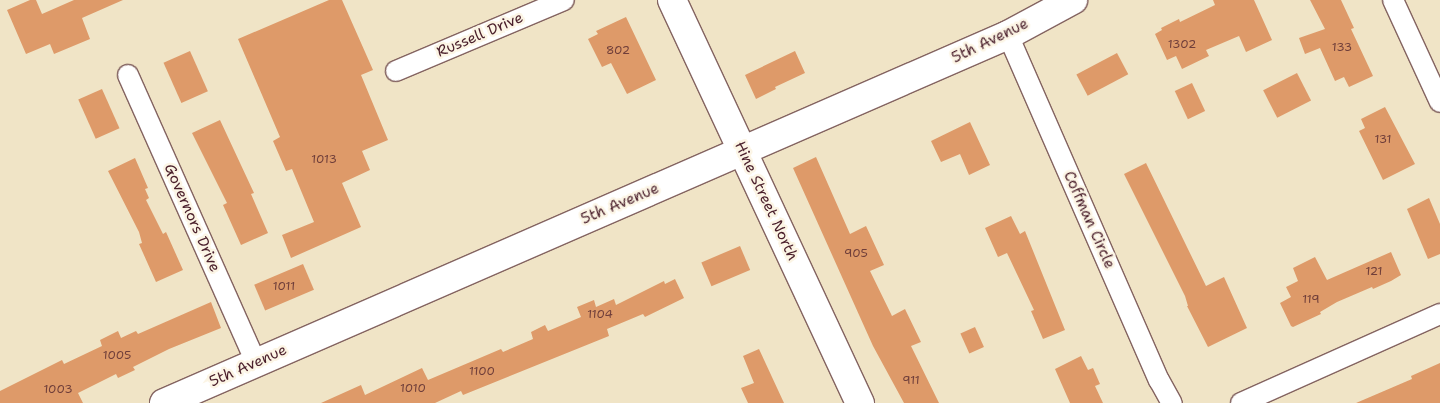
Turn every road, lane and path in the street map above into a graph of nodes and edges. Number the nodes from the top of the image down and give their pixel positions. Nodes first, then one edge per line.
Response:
1 (564, 0) edge
2 (672, 0) edge
3 (1073, 0) edge
4 (1393, 0) edge
5 (1041, 7) edge
6 (1008, 34) junction
7 (396, 71) dead end
8 (128, 75) dead end
9 (1440, 102) edge
10 (742, 151) junction
11 (1440, 314) edge
12 (256, 362) junction
13 (164, 403) edge
14 (860, 403) edge
15 (1172, 403) edge
16 (1241, 403) edge

1 - 7 street, Russell Drive
2 - 10 street, Hine Street North
3 - 5 street, 5th Avenue
4 - 9 street
5 - 6 street, 5th Avenue
6 - 10 street, 5th Avenue
6 - 15 street, Coffman Circle
8 - 12 street, Governors Drive
10 - 12 street, 5th Avenue
10 - 14 street, Hine Street North
11 - 16 street
12 - 13 street, 5th Avenue

